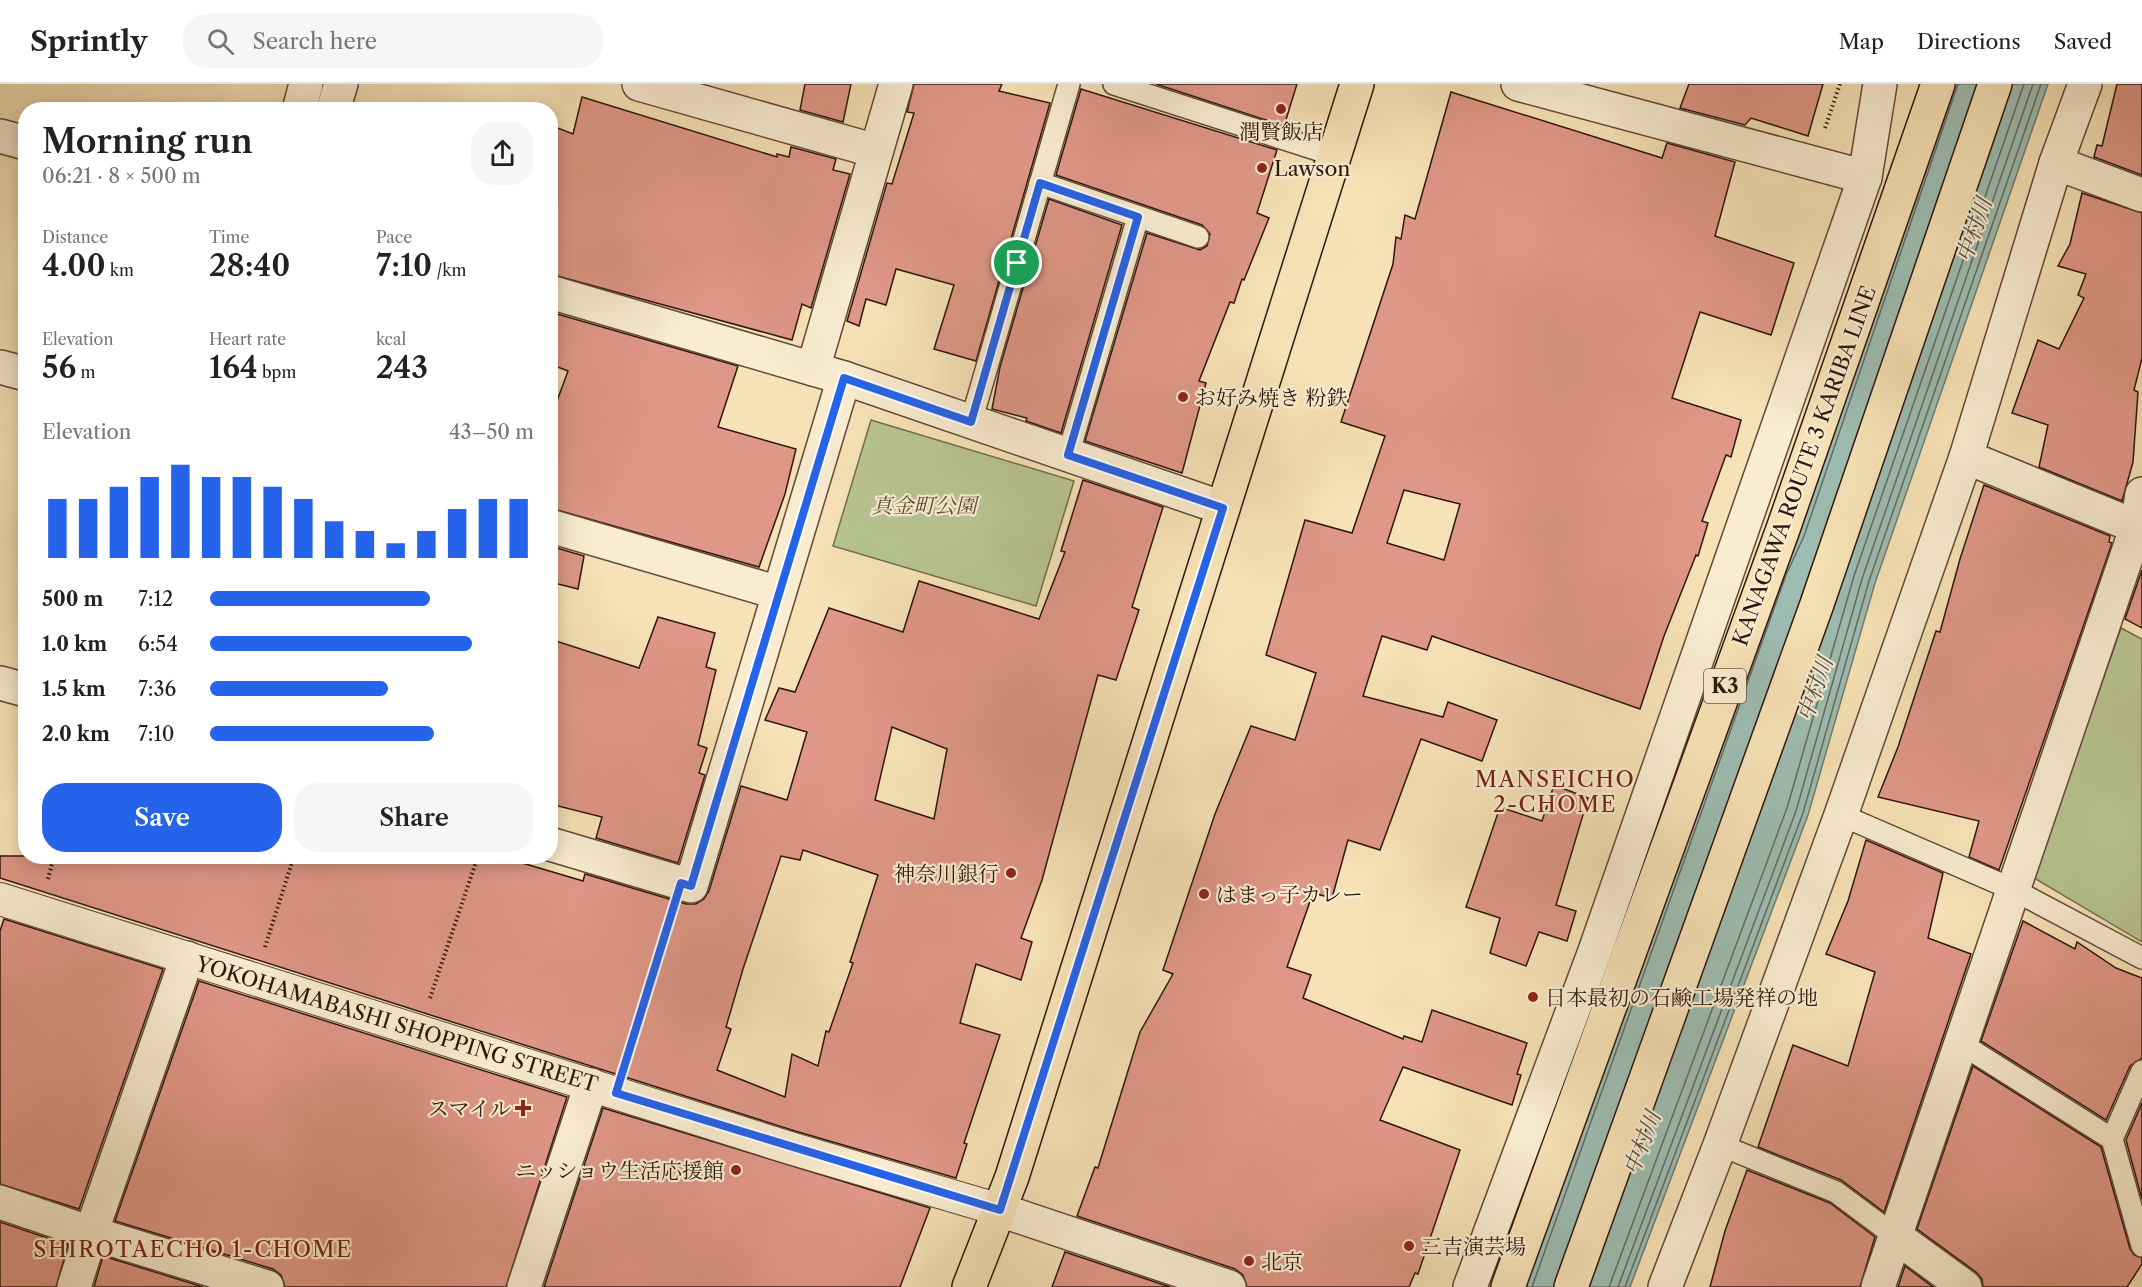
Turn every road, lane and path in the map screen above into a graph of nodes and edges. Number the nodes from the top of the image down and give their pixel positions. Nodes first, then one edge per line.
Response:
1 (306, 84) edge
2 (341, 84) edge
3 (639, 84) edge
4 (896, 84) edge
5 (1069, 84) edge
6 (1114, 84) edge
7 (1357, 84) edge
8 (1518, 84) edge
9 (1840, 84) edge
10 (1880, 84) edge
11 (1938, 84) edge
12 (1995, 84) edge
13 (2085, 84) edge
14 (301, 102) edge
15 (335, 102) edge
16 (0, 136) edge
17 (18, 141) edge
18 (876, 151) junction
19 (1334, 155) junction
20 (1813, 163) junction
21 (2056, 163) junction
22 (1865, 177) junction
23 (1040, 183) junction
24 (2142, 195) edge
25 (1138, 217) junction
26 (1198, 237) dead end
27 (558, 294) edge
28 (0, 367) edge
29 (813, 369) junction
30 (18, 372) edge
31 (844, 378) junction
32 (971, 422) junction
33 (1068, 455) junction
34 (1966, 457) junction
35 (2142, 494) edge
36 (1223, 508) junction
37 (558, 528) edge
38 (2139, 528) edge
39 (779, 593) junction
40 (0, 683) edge
41 (18, 688) edge
42 (1841, 815) junction
43 (558, 846) edge
44 (291, 864) edge
45 (474, 864) edge
46 (681, 883) junction
47 (2012, 889) junction
48 (0, 899) edge
49 (187, 958) junction
50 (2142, 958) edge
51 (255, 979) junction
52 (419, 1031) junction
53 (1960, 1043) junction
54 (2142, 1071) edge
55 (603, 1089) junction
56 (2112, 1139) junction
57 (1720, 1145) junction
58 (0, 1202) edge
59 (1000, 1210) junction
60 (91, 1233) junction
61 (1895, 1236) junction
62 (2142, 1246) edge
63 (74, 1287) edge
64 (267, 1287) edge
65 (524, 1287) edge
66 (969, 1287) edge
67 (1229, 1287) edge
68 (1470, 1287) edge
69 (1508, 1287) edge
70 (1571, 1287) edge
71 (1665, 1287) edge
72 (1878, 1287) edge
73 (1965, 1287) edge

1 - 14 street
2 - 15 street
3 - 18 street
4 - 18 street
5 - 23 lane
6 - 19 lane
7 - 19 main road
8 - 20 street
9 - 20 path
10 - 22 street
11 - 69 main road, KANAGAWA ROUTE 3 KARIBA LINE / K3
12 - 70 main road
13 - 21 street
16 - 17 street
18 - 29 street
19 - 36 main road
20 - 22 street
21 - 24 street
21 - 34 street
22 - 68 street
23 - 25 lane
23 - 32 lane
25 - 26 lane
25 - 33 lane
27 - 29 street
28 - 30 street
29 - 31 street
31 - 32 street
31 - 39 street
32 - 33 street
33 - 36 street
34 - 38 street
34 - 42 street
35 - 38 street
36 - 59 main road
37 - 39 street
38 - 47 street
39 - 46 street
40 - 41 street
42 - 47 lane
42 - 57 street
43 - 46 street
44 - 51 path
45 - 52 path
46 - 55 path
47 - 50 lane
47 - 53 street
48 - 49 street, YOKOHAMABASHI SHOPPING STREET
49 - 51 street, YOKOHAMABASHI SHOPPING STREET
49 - 60 street
51 - 52 street, YOKOHAMABASHI SHOPPING STREET
52 - 55 street, YOKOHAMABASHI SHOPPING STREET
53 - 56 lane
53 - 61 street
54 - 56 lane
55 - 59 street, YOKOHAMABASHI SHOPPING STREET
55 - 65 street
56 - 62 lane
57 - 61 lane
57 - 71 street
58 - 60 street
59 - 66 main road
59 - 67 street
60 - 63 street
60 - 64 street
61 - 72 street
61 - 73 street

